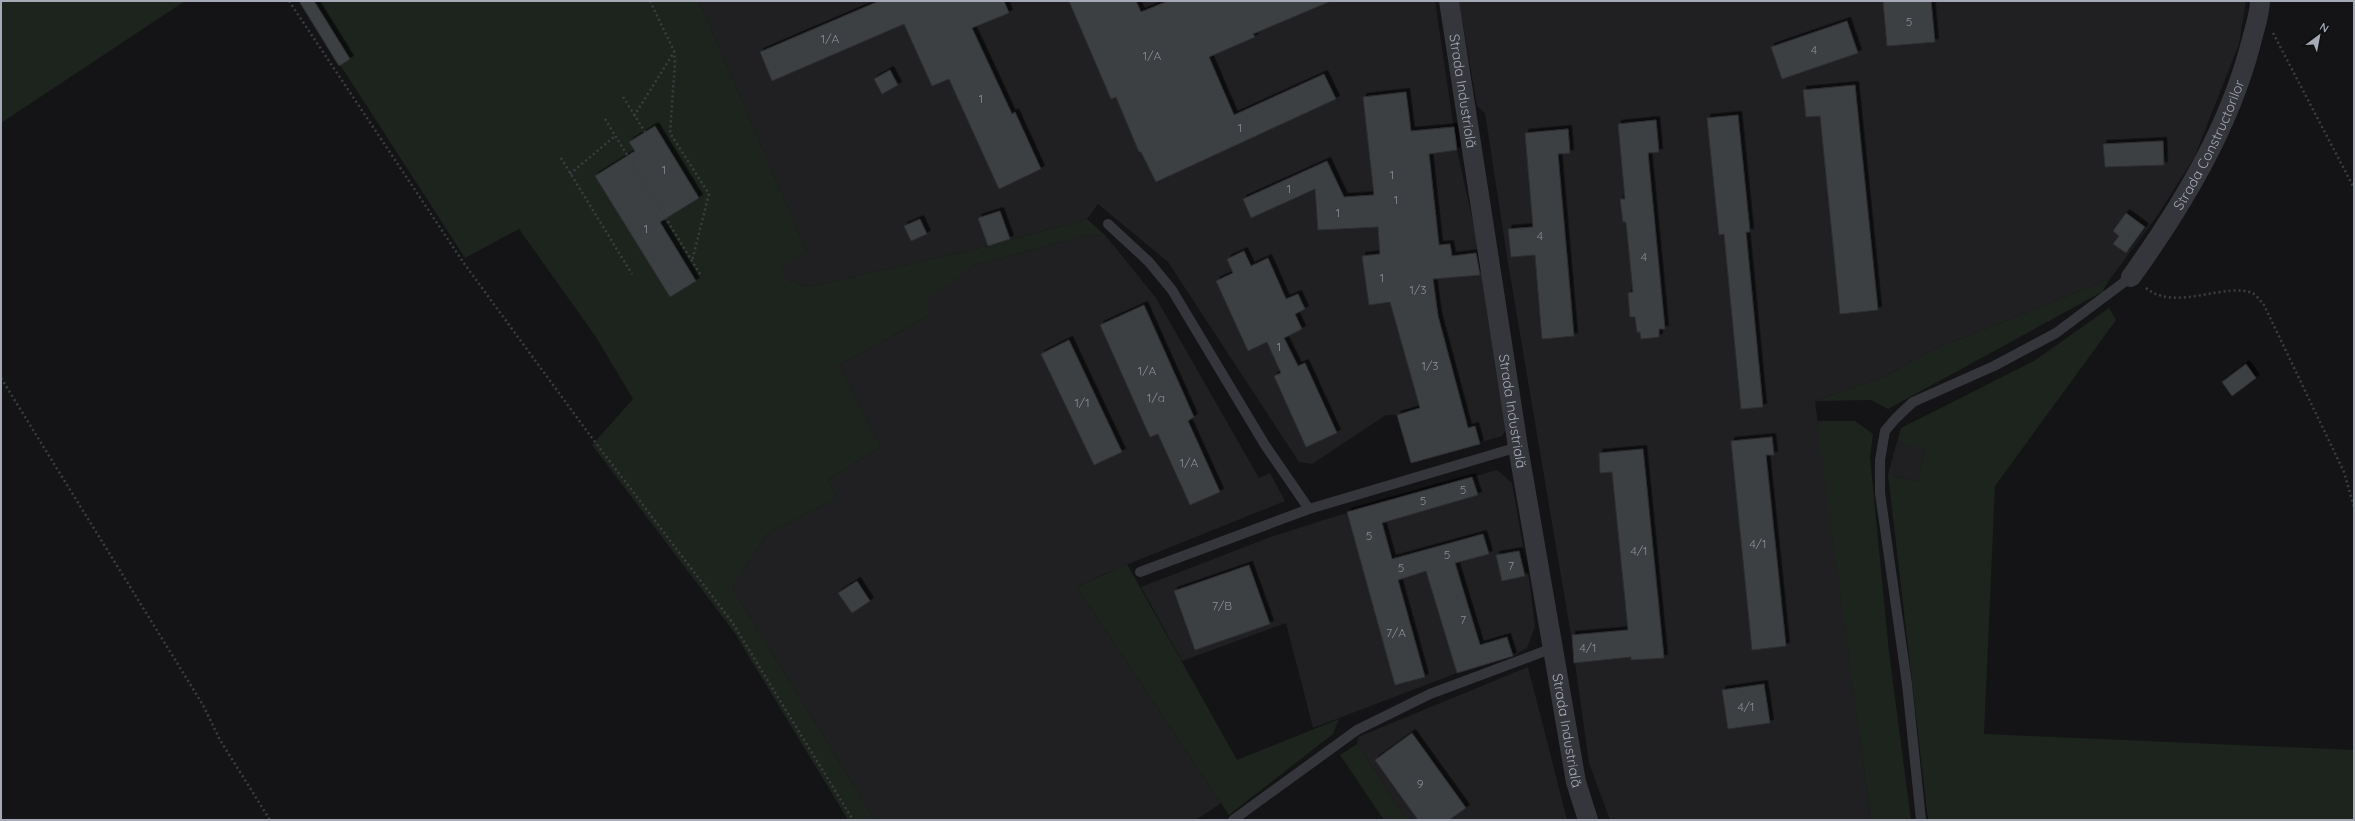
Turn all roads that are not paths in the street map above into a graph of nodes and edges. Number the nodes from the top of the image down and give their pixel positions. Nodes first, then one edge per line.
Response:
1 (1448, 1) edge
2 (2260, 1) edge
3 (1108, 224) dead end
4 (2131, 277) joint
5 (1518, 447) junction
6 (1309, 509) junction
7 (1140, 572) dead end
8 (1553, 648) junction
9 (1233, 820) edge
10 (1588, 820) edge
11 (1921, 820) edge

1 - 5 street, Strada Industrială
2 - 4 street, Strada Constructorilor
3 - 6 lane
4 - 11 lane
5 - 6 lane
5 - 8 street, Strada Industrială
6 - 7 lane
8 - 9 lane
8 - 10 street, Strada Industrială

